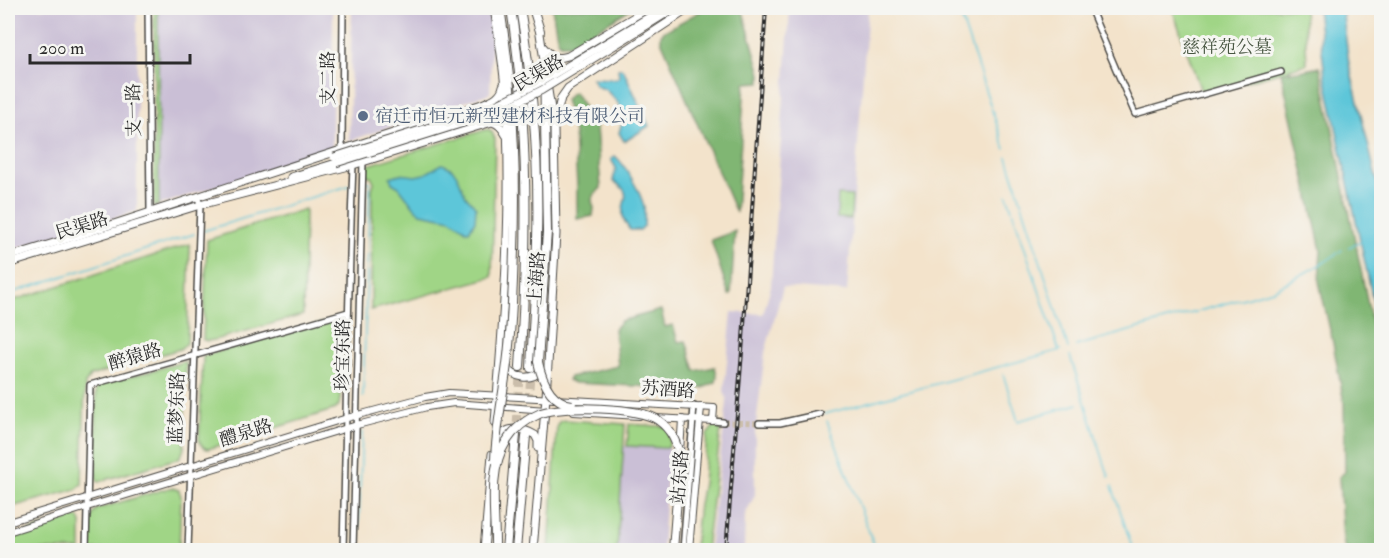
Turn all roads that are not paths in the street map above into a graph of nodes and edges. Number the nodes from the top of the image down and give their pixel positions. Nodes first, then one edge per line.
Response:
1 (148, 8) edge
2 (343, 8) edge
3 (494, 8) edge
4 (500, 8) edge
5 (511, 8) edge
6 (520, 8) edge
7 (534, 8) edge
8 (649, 8) edge
9 (664, 8) edge
10 (675, 8) edge
11 (690, 8) edge
12 (1090, 8) edge
13 (540, 31) joint
14 (543, 47) junction
15 (544, 63) junction
16 (1281, 72) dead end
17 (504, 74) junction
18 (555, 128) junction
19 (507, 137) junction
20 (342, 149) junction
21 (335, 160) junction
22 (363, 161) junction
23 (353, 165) junction
24 (198, 196) junction
25 (200, 205) junction
26 (150, 212) junction
27 (8, 257) edge
28 (8, 264) edge
29 (348, 312) junction
30 (502, 321) junction
31 (551, 322) junction
32 (194, 356) junction
33 (520, 367) tunnel mouth
34 (531, 368) tunnel mouth
35 (497, 394) junction
36 (546, 397) junction
37 (496, 407) junction
38 (698, 407) junction
39 (545, 410) junction
40 (614, 410) junction
41 (820, 414) dead end
42 (357, 416) junction
43 (347, 418) junction
44 (667, 418) junction
45 (682, 419) junction
46 (697, 420) junction
47 (713, 421) junction
48 (723, 422) tunnel mouth
49 (759, 423) tunnel mouth
50 (357, 425) junction
51 (346, 429) junction
52 (516, 435) tunnel mouth
53 (526, 436) tunnel mouth
54 (681, 436) junction
55 (191, 466) junction
56 (191, 476) junction
57 (494, 482) junction
58 (87, 497) junction
59 (488, 503) junction
60 (87, 507) junction
61 (537, 507) junction
62 (8, 522) edge
63 (8, 532) edge
64 (86, 550) edge
65 (189, 550) edge
66 (343, 550) edge
67 (353, 550) edge
68 (484, 550) edge
69 (495, 550) edge
70 (506, 550) edge
71 (516, 550) edge
72 (533, 550) edge
73 (673, 550) edge
74 (682, 550) edge
75 (689, 550) edge

1 - 26 street, 支一路
2 - 20 street, 支二路
3 - 17 main road, 上海路
4 - 57 highway, bridge
5 - 33 highway, 上海路
6 - 34 highway, 上海路
7 - 13 highway
8 - 14 main road
9 - 21 main road, 民渠路, bridge
10 - 21 main road, 民渠路, bridge
11 - 18 main road
12 - 16 street
13 - 14 main road, 上海路
14 - 15 main road, 上海路
15 - 18 main road, 上海路
15 - 40 highway, bridge
17 - 19 main road, 上海路
17 - 20 main road, 民渠路
18 - 31 main road, 上海路
19 - 22 main road, 民渠路
19 - 30 main road, 上海路
20 - 24 main road, 民渠路
21 - 24 main road, 民渠路
21 - 25 main road, 民渠路
22 - 23 main road, 民渠路
22 - 42 street, 珍宝东路
23 - 25 main road, 民渠路
23 - 29 street, 珍宝东路
24 - 25 street, 蓝梦东路
24 - 26 main road, 民渠路
25 - 28 main road, 民渠路
25 - 32 street, 蓝梦东路
26 - 27 main road, 民渠路
29 - 32 street, 醉猿路
29 - 43 street, 珍宝东路
30 - 31 main road
30 - 35 main road, 上海路
31 - 36 main road, 上海路
32 - 55 street, 蓝梦东路
32 - 58 street, 醉猿路
35 - 36 street, 苏酒路
35 - 37 main road, 上海路
35 - 42 street, 醴泉路
36 - 38 street, 苏酒路
36 - 39 main road, 上海路
37 - 39 street, 苏酒路
37 - 50 street, 醴泉路
37 - 59 main road, 上海路
38 - 46 street, 站东路
38 - 47 street, 苏酒路
39 - 44 street, 苏酒路
39 - 61 main road, 上海路
40 - 57 highway, bridge
40 - 73 highway, bridge
41 - 49 street
42 - 43 street, 醴泉路
42 - 50 street, 珍宝东路
43 - 51 street, 珍宝东路
43 - 55 street, 醴泉路
44 - 45 street, 苏酒路
44 - 54 street
45 - 46 street, 苏酒路
45 - 54 street, 站东路
46 - 47 street, 苏酒路
46 - 74 street
46 - 75 street, 站东路
47 - 48 street
50 - 51 street, 醴泉路
50 - 67 street, 珍宝东路
51 - 56 street, 醴泉路
51 - 66 street, 珍宝东路
52 - 70 highway
53 - 71 highway
54 - 73 street, 站东路
55 - 56 street, 蓝梦东路
55 - 58 street, 醴泉路
56 - 60 street, 醴泉路
56 - 65 street, 蓝梦东路
57 - 69 highway, bridge
58 - 60 street, 醉猿路
58 - 62 street, 醴泉路
59 - 61 main road
59 - 68 main road, 上海路
60 - 63 street, 醴泉路
60 - 64 street, 醉猿路
61 - 72 main road, 上海路

